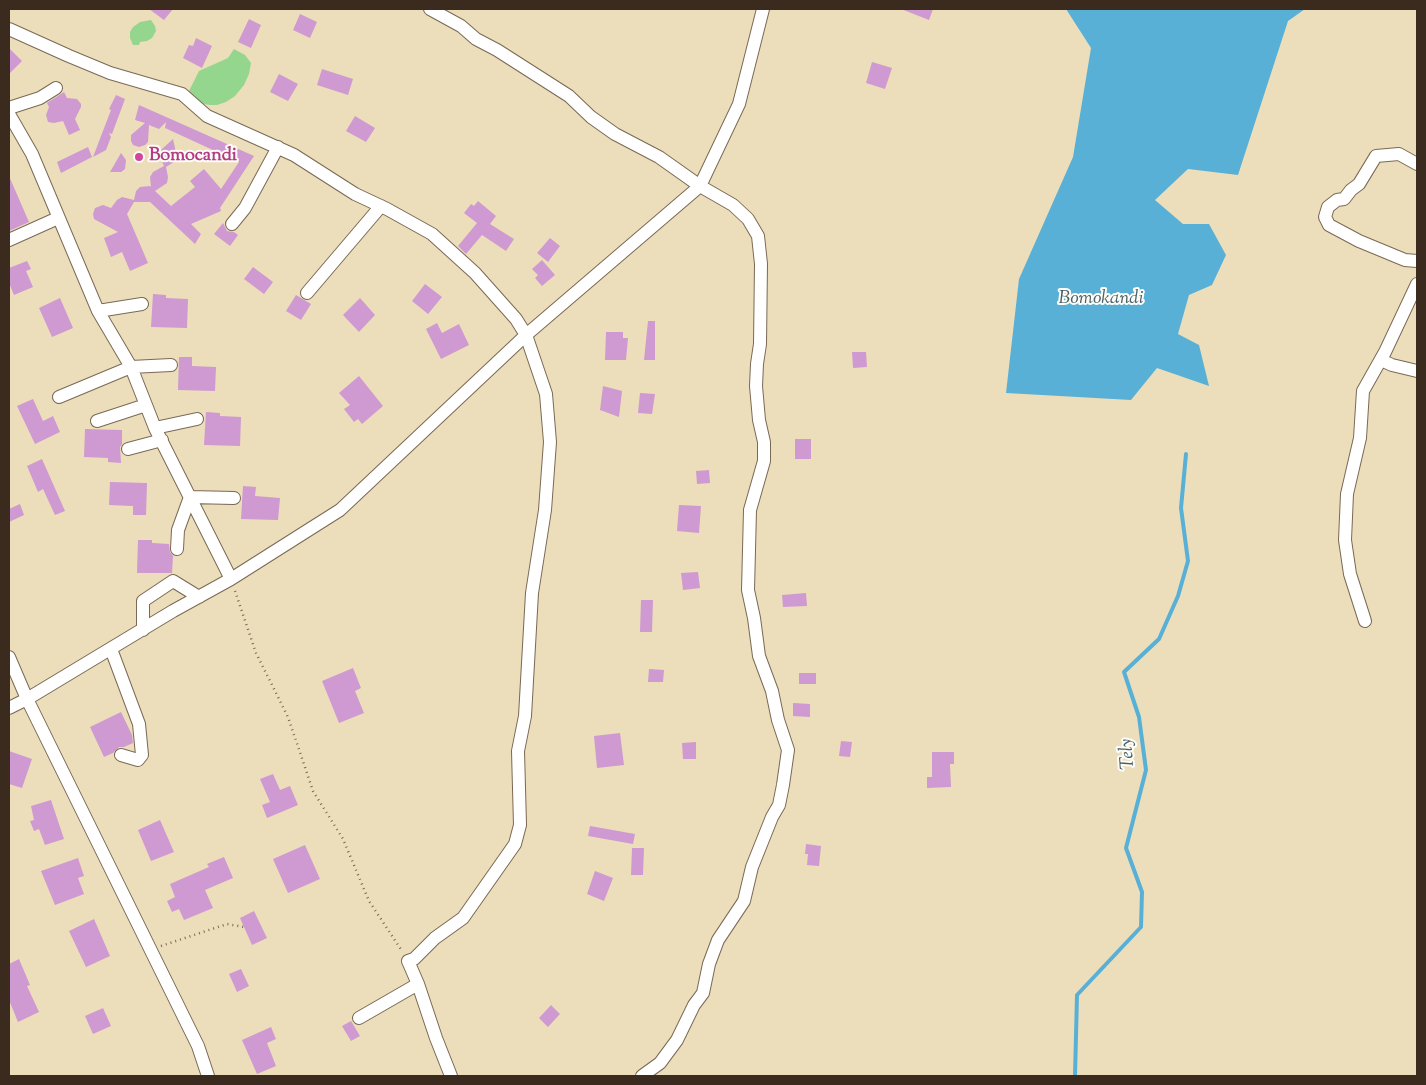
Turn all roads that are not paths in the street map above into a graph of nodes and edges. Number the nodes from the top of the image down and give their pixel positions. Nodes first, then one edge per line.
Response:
1 (430, 9) edge
2 (763, 9) edge
3 (9, 29) edge
4 (56, 88) dead end
5 (9, 108) edge
6 (9, 114) edge
7 (278, 147) junction
8 (1417, 164) edge
9 (700, 186) junction
10 (381, 206) junction
11 (58, 218) junction
12 (232, 224) dead end
13 (9, 240) edge
14 (1417, 261) edge
15 (1417, 284) edge
16 (307, 293) dead end
17 (142, 304) dead end
18 (98, 311) junction
19 (526, 335) junction
20 (1380, 360) junction
21 (171, 365) dead end
22 (131, 367) junction
23 (1417, 371) edge
24 (59, 397) dead end
25 (146, 404) junction
26 (196, 419) dead end
27 (97, 421) dead end
28 (156, 428) junction
29 (162, 440) junction
30 (128, 449) dead end
31 (190, 497) junction
32 (234, 498) dead end
33 (177, 548) dead end
34 (231, 579) junction
35 (199, 598) junction
36 (1365, 621) dead end
37 (142, 630) junction
38 (111, 649) junction
39 (9, 657) edge
40 (28, 699) junction
41 (9, 708) edge
42 (121, 755) dead end
43 (418, 984) junction
44 (359, 1018) dead end
45 (208, 1076) edge
46 (451, 1076) edge
47 (642, 1076) edge

1 - 9 street
2 - 9 street
3 - 7 street
4 - 5 street
6 - 11 street
7 - 10 street
7 - 12 street
8 - 14 street
9 - 19 street
9 - 47 street
10 - 16 street
10 - 19 street
11 - 13 street
11 - 18 street
15 - 20 street
17 - 18 street
18 - 22 street
19 - 34 street
19 - 43 street
20 - 23 street
20 - 36 street
21 - 22 street
22 - 24 street
22 - 25 street
25 - 27 street
25 - 28 street
26 - 28 street
28 - 29 street
29 - 30 street
29 - 31 street
31 - 32 street
31 - 33 street
31 - 34 street
34 - 35 street
35 - 37 street
35 - 37 street
37 - 38 street
38 - 40 street
38 - 42 street
39 - 40 street
40 - 41 street
40 - 45 street
43 - 44 street
43 - 46 street

